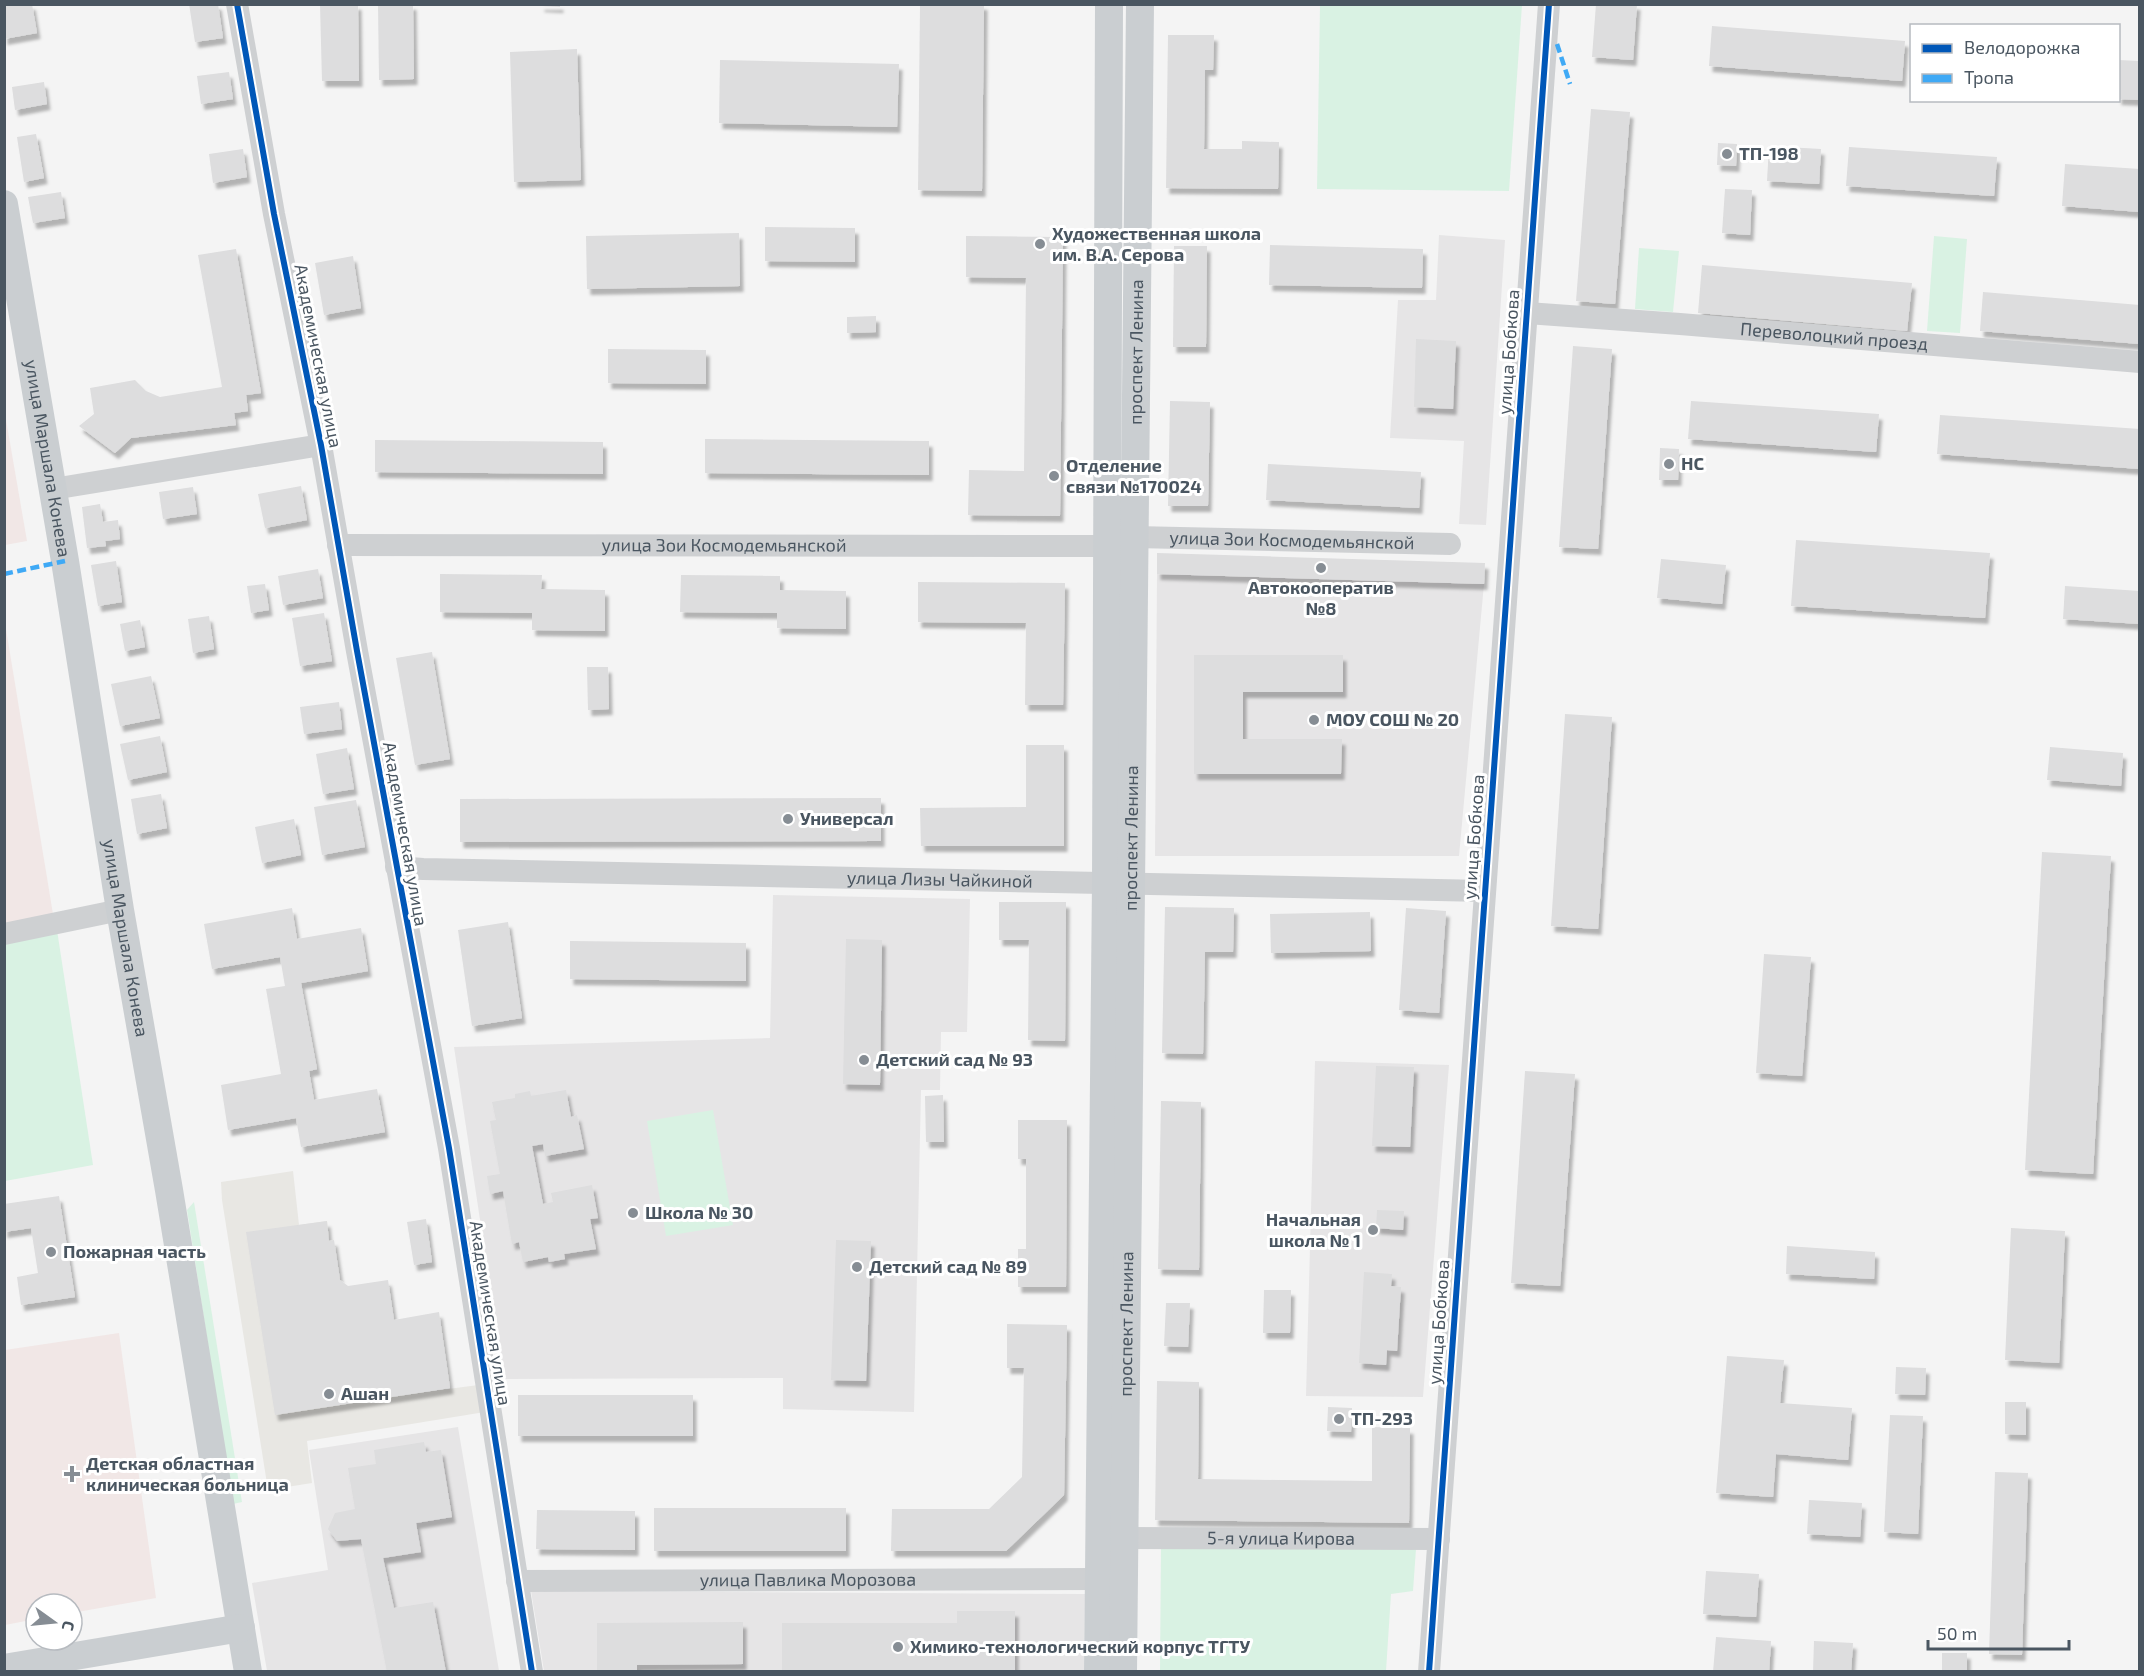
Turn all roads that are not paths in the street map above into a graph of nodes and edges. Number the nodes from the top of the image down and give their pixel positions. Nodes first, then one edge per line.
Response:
1 (237, 4) edge
2 (1109, 4) edge
3 (1140, 4) edge
4 (1549, 4) edge
5 (4, 204) edge
6 (1527, 314) junction
7 (2139, 362) edge
8 (321, 445) junction
9 (53, 489) junction
10 (1450, 544) dead end
11 (338, 545) junction
12 (1125, 548) junction
13 (396, 867) junction
14 (1118, 883) junction
15 (1485, 891) junction
16 (120, 910) junction
17 (4, 934) edge
18 (1099, 1516) junction
19 (1125, 1538) junction
20 (1439, 1539) junction
21 (1099, 1579) junction
22 (517, 1581) junction
23 (1124, 1595) junction
24 (241, 1628) junction
25 (4, 1668) edge
26 (248, 1671) edge
27 (532, 1671) edge
28 (1098, 1671) edge
29 (1124, 1671) edge
30 (1429, 1671) edge

1 - 8 street, Академическая улица
2 - 12 main road, проспект Ленина
3 - 12 main road, проспект Ленина
4 - 6 street, улица Бобкова
5 - 9 main road, улица Маршала Конева
6 - 7 street, Переволоцкий проезд
6 - 15 street, улица Бобкова
8 - 9 street
8 - 11 street, Академическая улица
9 - 16 main road, улица Маршала Конева
10 - 12 street, улица Зои Космодемьянской
11 - 12 street, улица Зои Космодемьянской
11 - 13 street, Академическая улица
12 - 14 main road, проспект Ленина
13 - 14 street, улица Лизы Чайкиной
13 - 22 street, Академическая улица
14 - 15 street, улица Лизы Чайкиной
14 - 18 main road, проспект Ленина
14 - 19 main road, проспект Ленина
15 - 20 street, улица Бобкова
16 - 17 street
16 - 24 main road, улица Маршала Конева
18 - 19 main road
18 - 21 main road, проспект Ленина
19 - 20 street, 5-я улица Кирова
19 - 23 main road, проспект Ленина
20 - 30 street, улица Бобкова
21 - 22 street, улица Павлика Морозова
21 - 23 main road
21 - 28 main road, проспект Ленина
22 - 27 street, Академическая улица
23 - 29 main road, проспект Ленина
24 - 25 main road
24 - 26 main road, улица Маршала Конева

